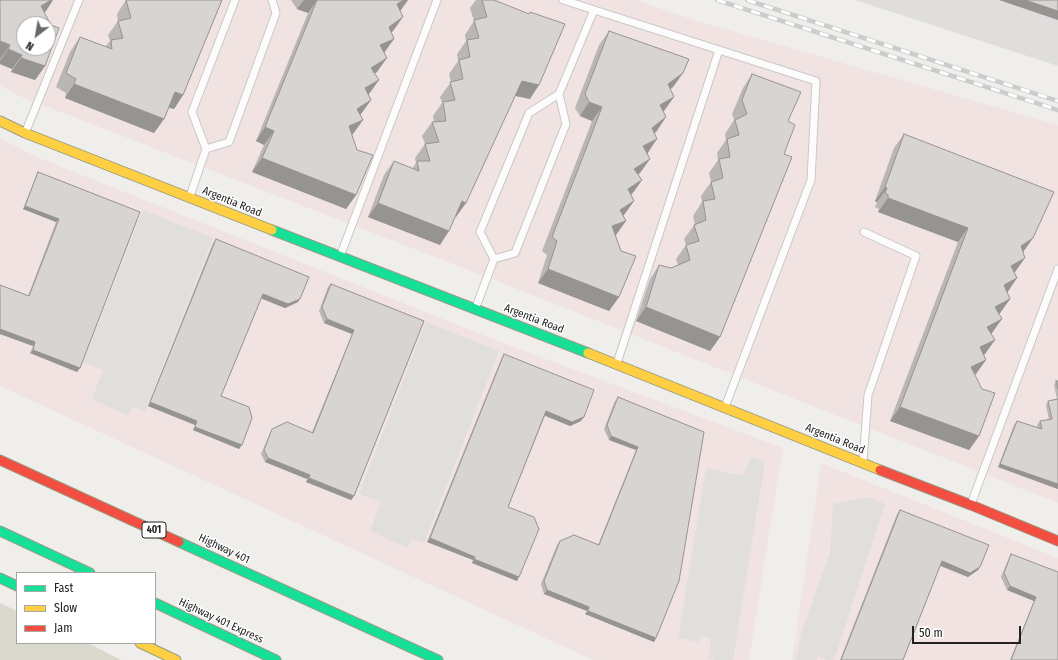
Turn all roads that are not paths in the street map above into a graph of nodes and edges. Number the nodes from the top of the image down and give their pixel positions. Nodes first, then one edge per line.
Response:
1 (79, 0) edge
2 (235, 0) edge
3 (272, 0) edge
4 (437, 0) edge
5 (563, 0) edge
6 (594, 10) junction
7 (719, 50) junction
8 (559, 94) junction
9 (0, 121) edge
10 (25, 133) junction
11 (206, 149) junction
12 (189, 198) junction
13 (864, 232) dead end
14 (340, 257) junction
15 (494, 259) junction
16 (1058, 269) edge
17 (475, 309) junction
18 (616, 364) junction
19 (725, 408) junction
20 (0, 460) edge
21 (863, 464) junction
22 (971, 505) junction
23 (0, 531) edge
24 (1058, 541) edge
25 (88, 572) edge
26 (0, 578) edge
27 (16, 586) edge
28 (156, 603) edge
29 (142, 644) edge
30 (176, 660) edge
31 (276, 660) edge
32 (438, 660) edge

1 - 10 lane
2 - 11 lane
3 - 11 lane
4 - 14 lane
5 - 6 lane
6 - 7 lane
6 - 8 lane
7 - 18 lane
7 - 19 lane
8 - 15 lane
8 - 15 lane
9 - 10 main road, Argentia Road
10 - 12 main road, Argentia Road
11 - 12 lane
12 - 14 main road, Argentia Road
13 - 21 lane
14 - 17 main road, Argentia Road
15 - 17 lane
16 - 22 lane
17 - 18 main road, Argentia Road
18 - 19 main road, Argentia Road
19 - 21 main road, Argentia Road
20 - 32 main road, Highway 401 / 401
21 - 22 main road, Argentia Road
22 - 24 main road, Argentia Road
23 - 25 main road
26 - 27 main road
28 - 31 main road, Highway 401 Express
29 - 30 main road

